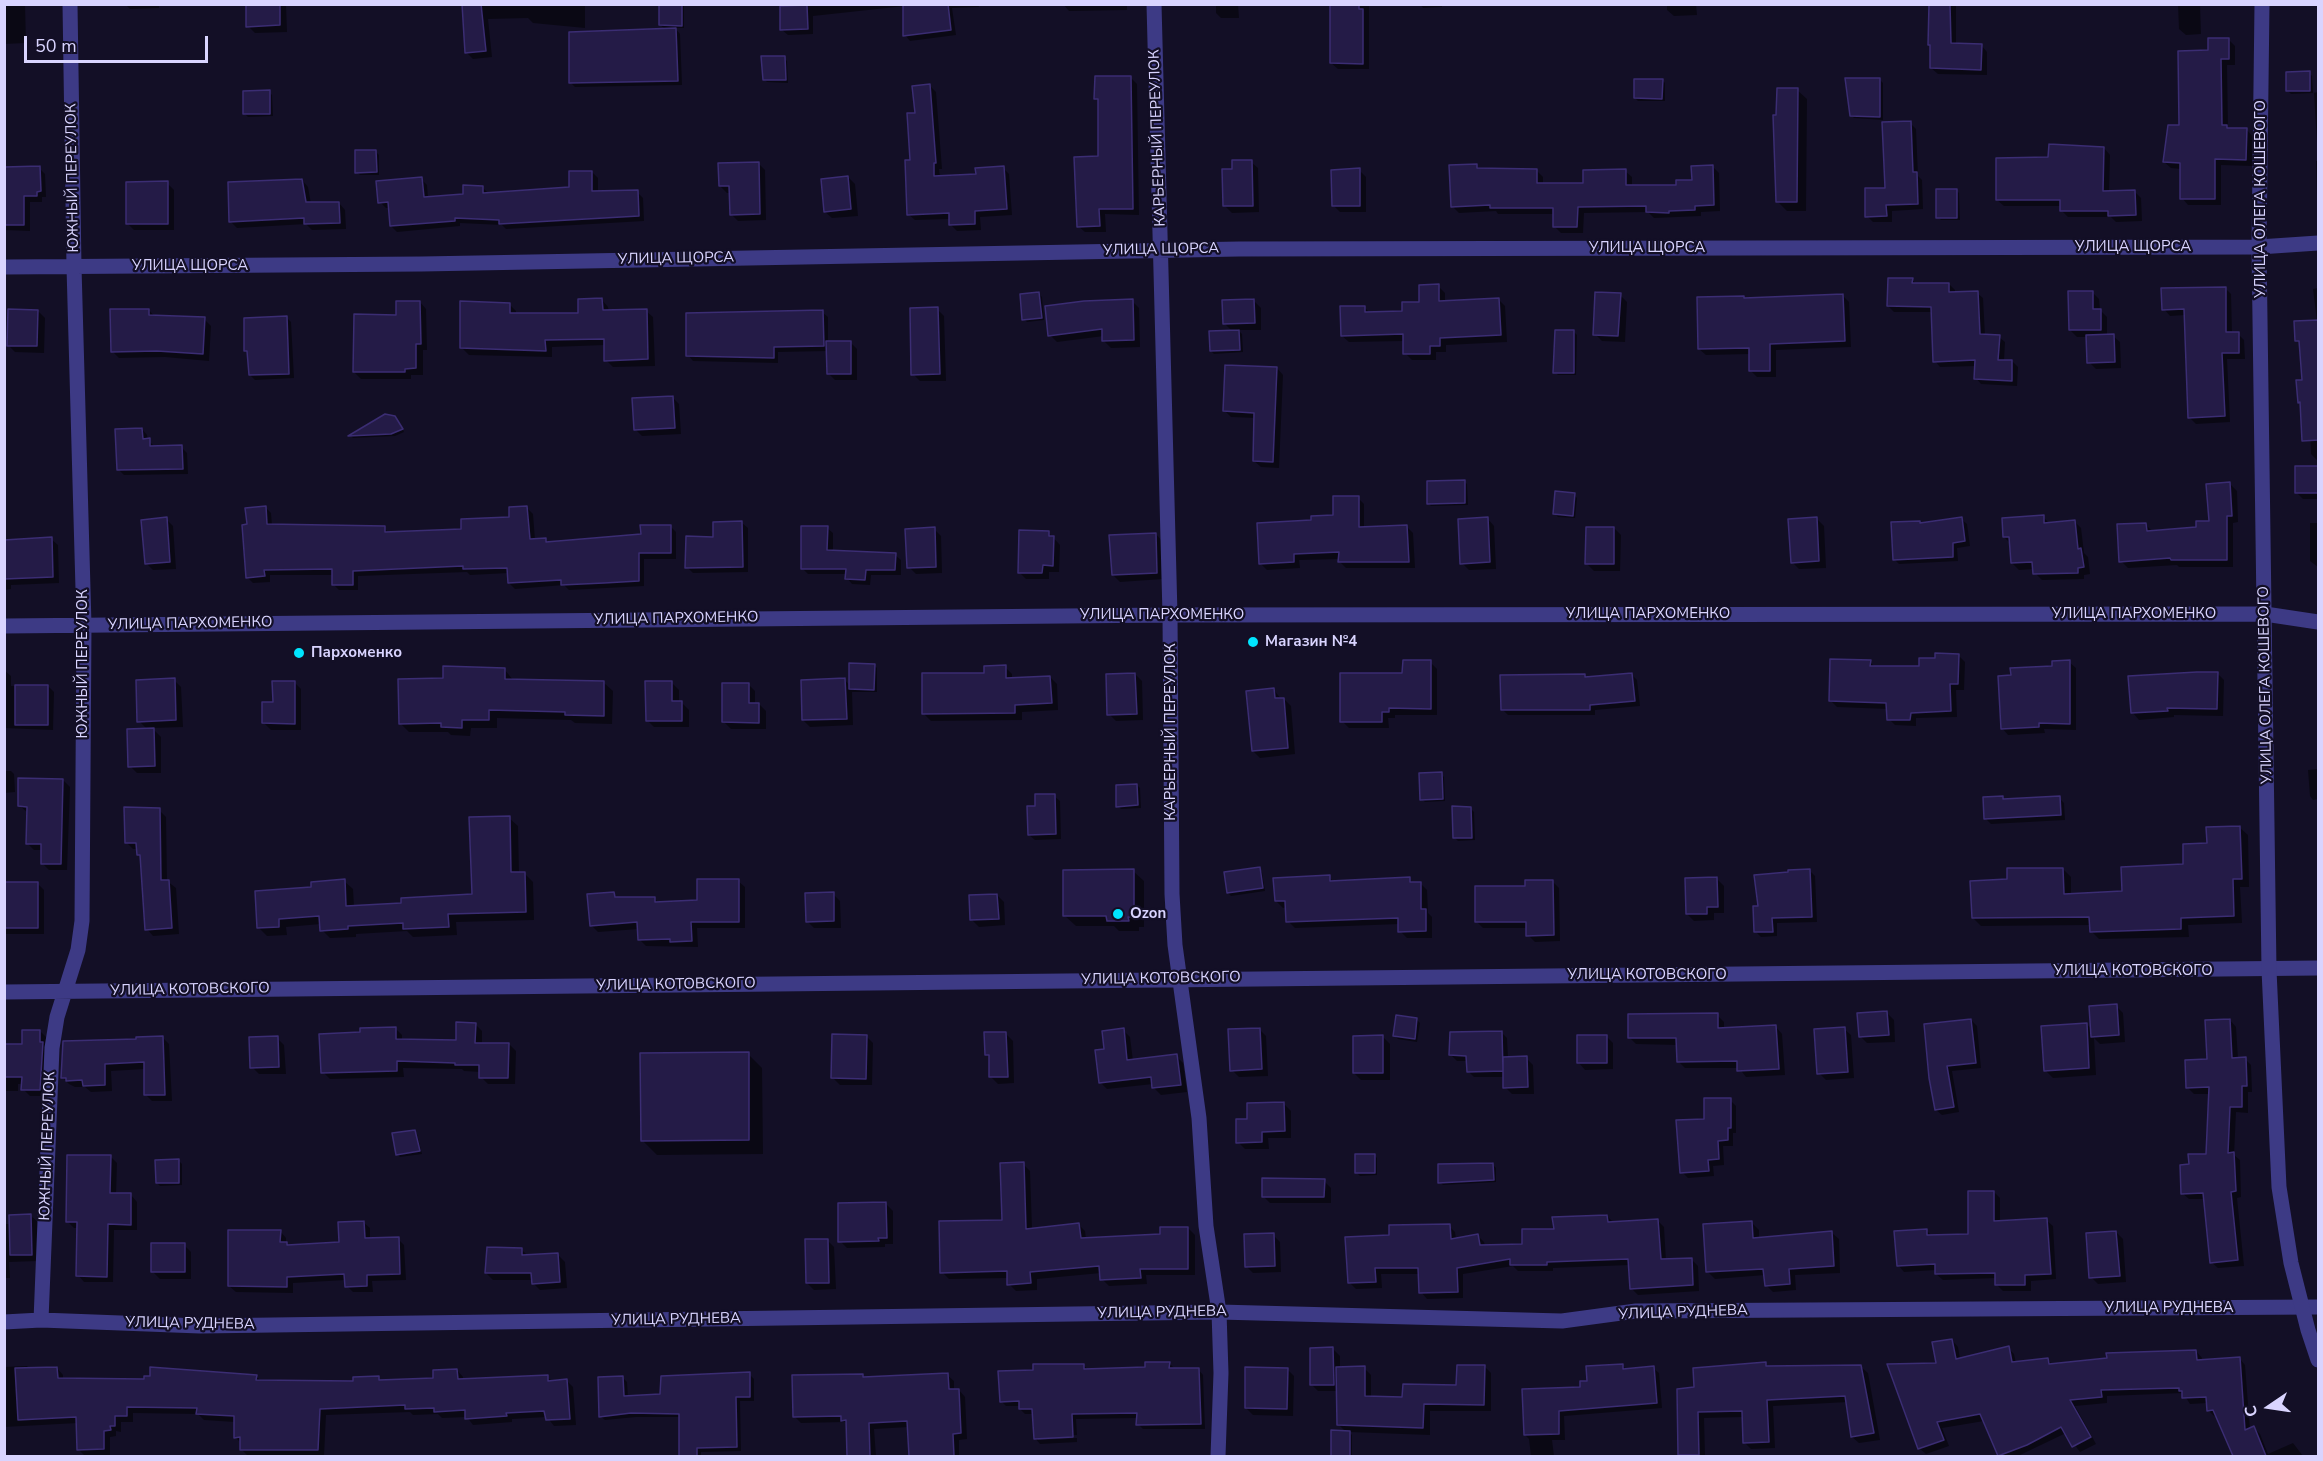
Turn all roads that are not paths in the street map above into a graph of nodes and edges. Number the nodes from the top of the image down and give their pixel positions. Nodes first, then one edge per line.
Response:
1 (70, 4) edge
2 (1154, 4) edge
3 (2262, 4) edge
4 (2319, 243) edge
5 (2259, 247) junction
6 (1161, 250) junction
7 (4, 267) edge
8 (74, 267) junction
9 (2265, 614) junction
10 (1170, 615) junction
11 (2319, 622) edge
12 (84, 625) junction
13 (4, 626) edge
14 (2319, 968) edge
15 (2269, 970) junction
16 (1179, 979) junction
17 (4, 992) edge
18 (64, 993) junction
19 (2302, 1307) junction
20 (2319, 1307) edge
21 (1219, 1312) junction
22 (41, 1320) junction
23 (4, 1322) edge
24 (2319, 1360) edge
25 (1218, 1456) edge

1 - 8 street, ЮЖНЫЙ ПЕРЕУЛОК
2 - 6 street, КАРЬЕРНЫЙ ПЕРЕУЛОК
3 - 5 street, УЛИЦА ОЛЕГА КОШЕВОГО
4 - 5 street, УЛИЦА ЩОРСА
5 - 6 street, УЛИЦА ЩОРСА
5 - 9 street, УЛИЦА ОЛЕГА КОШЕВОГО
6 - 8 street, УЛИЦА ЩОРСА
6 - 10 street, КАРЬЕРНЫЙ ПЕРЕУЛОК
7 - 8 street, УЛИЦА ЩОРСА
8 - 12 street, ЮЖНЫЙ ПЕРЕУЛОК
9 - 10 street, УЛИЦА ПАРХОМЕНКО
9 - 11 street, УЛИЦА ПАРХОМЕНКО
9 - 15 street, УЛИЦА ОЛЕГА КОШЕВОГО
10 - 12 street, УЛИЦА ПАРХОМЕНКО
10 - 16 street, КАРЬЕРНЫЙ ПЕРЕУЛОК
12 - 13 street, УЛИЦА ПАРХОМЕНКО
12 - 18 street, ЮЖНЫЙ ПЕРЕУЛОК
14 - 15 street, УЛИЦА КОТОВСКОГО
15 - 16 street, УЛИЦА КОТОВСКОГО
15 - 19 street, УЛИЦА ОЛЕГА КОШЕВОГО
16 - 18 street, УЛИЦА КОТОВСКОГО
16 - 21 street, КАРЬЕРНЫЙ ПЕРЕУЛОК
17 - 18 street, УЛИЦА КОТОВСКОГО
18 - 22 street, ЮЖНЫЙ ПЕРЕУЛОК
19 - 20 street, УЛИЦА РУДНЕВА
19 - 21 street, УЛИЦА РУДНЕВА
19 - 24 street, УЛИЦА ОЛЕГА КОШЕВОГО
21 - 22 street, УЛИЦА РУДНЕВА
21 - 25 street, КАРЬЕРНЫЙ ПЕРЕУЛОК
22 - 23 street, УЛИЦА РУДНЕВА

